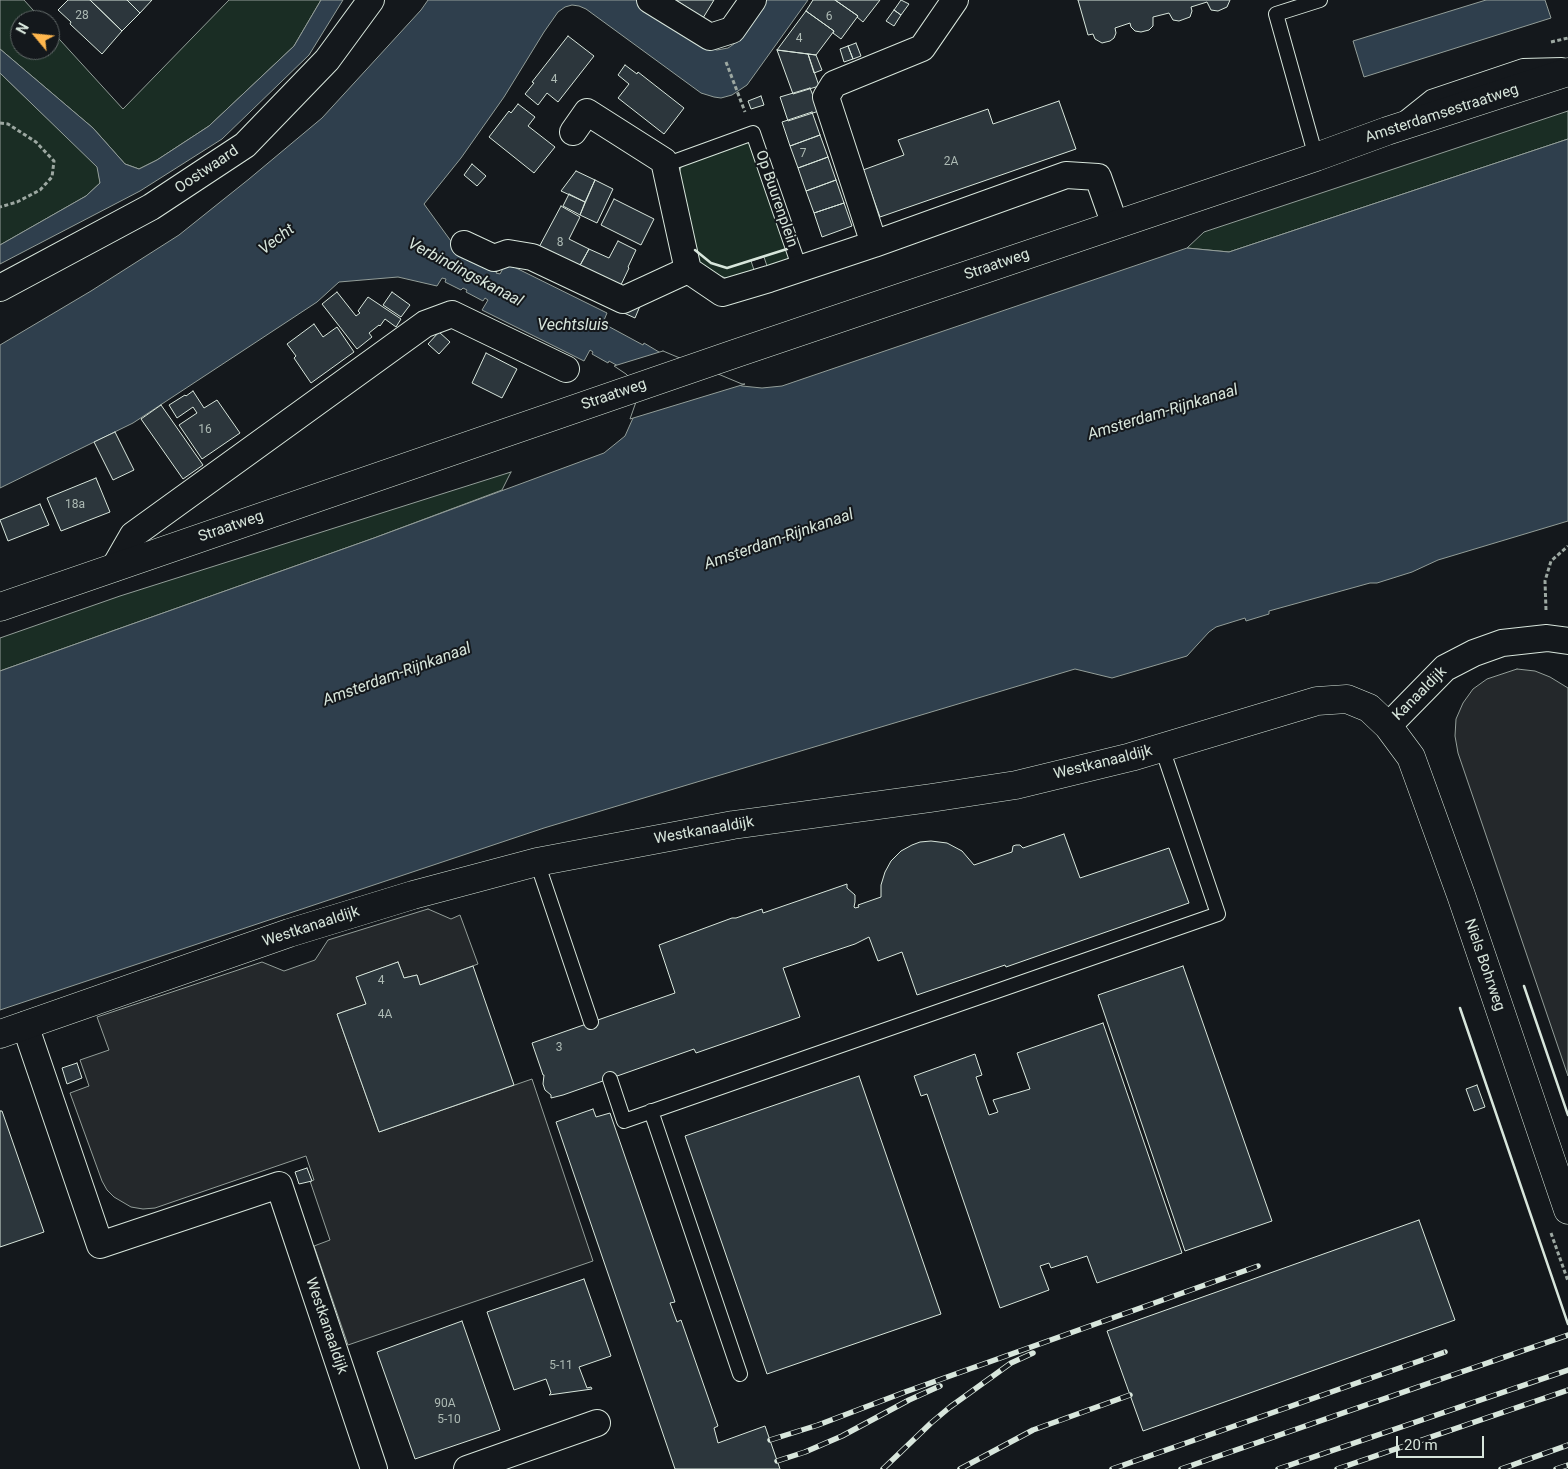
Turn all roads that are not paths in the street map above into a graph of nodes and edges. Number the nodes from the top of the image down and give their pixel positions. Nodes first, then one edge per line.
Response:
1 (371, 0) edge
2 (650, 0) edge
3 (753, 0) edge
4 (955, 0) edge
5 (1320, 0) edge
6 (1568, 64) edge
7 (1568, 72) edge
8 (1387, 131) junction
9 (573, 132) dead end
10 (1316, 158) junction
11 (664, 161) junction
12 (1115, 225) junction
13 (464, 244) dead end
14 (874, 244) junction
15 (809, 266) junction
16 (688, 270) junction
17 (0, 288) edge
18 (566, 369) dead end
19 (114, 568) junction
20 (0, 607) edge
21 (1560, 638) edge
22 (1388, 726) junction
23 (1162, 748) junction
24 (536, 862) junction
25 (590, 1022) dead end
26 (12, 1030) edge
27 (610, 1079) dead end
28 (651, 1111) junction
29 (1568, 1210) edge
30 (740, 1374) dead end
31 (597, 1423) dead end
32 (374, 1469) edge
33 (466, 1469) edge

1 - 17 street, Oostwaard
2 - 3 street
4 - 14 street
5 - 10 lane
6 - 8 lane
7 - 8 street, Amsterdamsestraatweg
8 - 10 street, Amsterdamsestraatweg
9 - 11 street
10 - 12 street, Straatweg
11 - 15 lane, Op Buurenplein
11 - 16 street
12 - 14 street
12 - 19 street, Straatweg
13 - 16 street
14 - 15 street
15 - 16 street
18 - 19 street
19 - 20 street, Straatweg
21 - 22 street, Kanaaldijk
22 - 23 street, Westkanaaldijk
22 - 29 street, Niels Bohrweg
23 - 24 street, Westkanaaldijk
23 - 28 lane
24 - 25 lane
24 - 26 street, Westkanaaldijk
26 - 32 street, Westkanaaldijk
27 - 28 lane
28 - 30 lane
31 - 33 street

